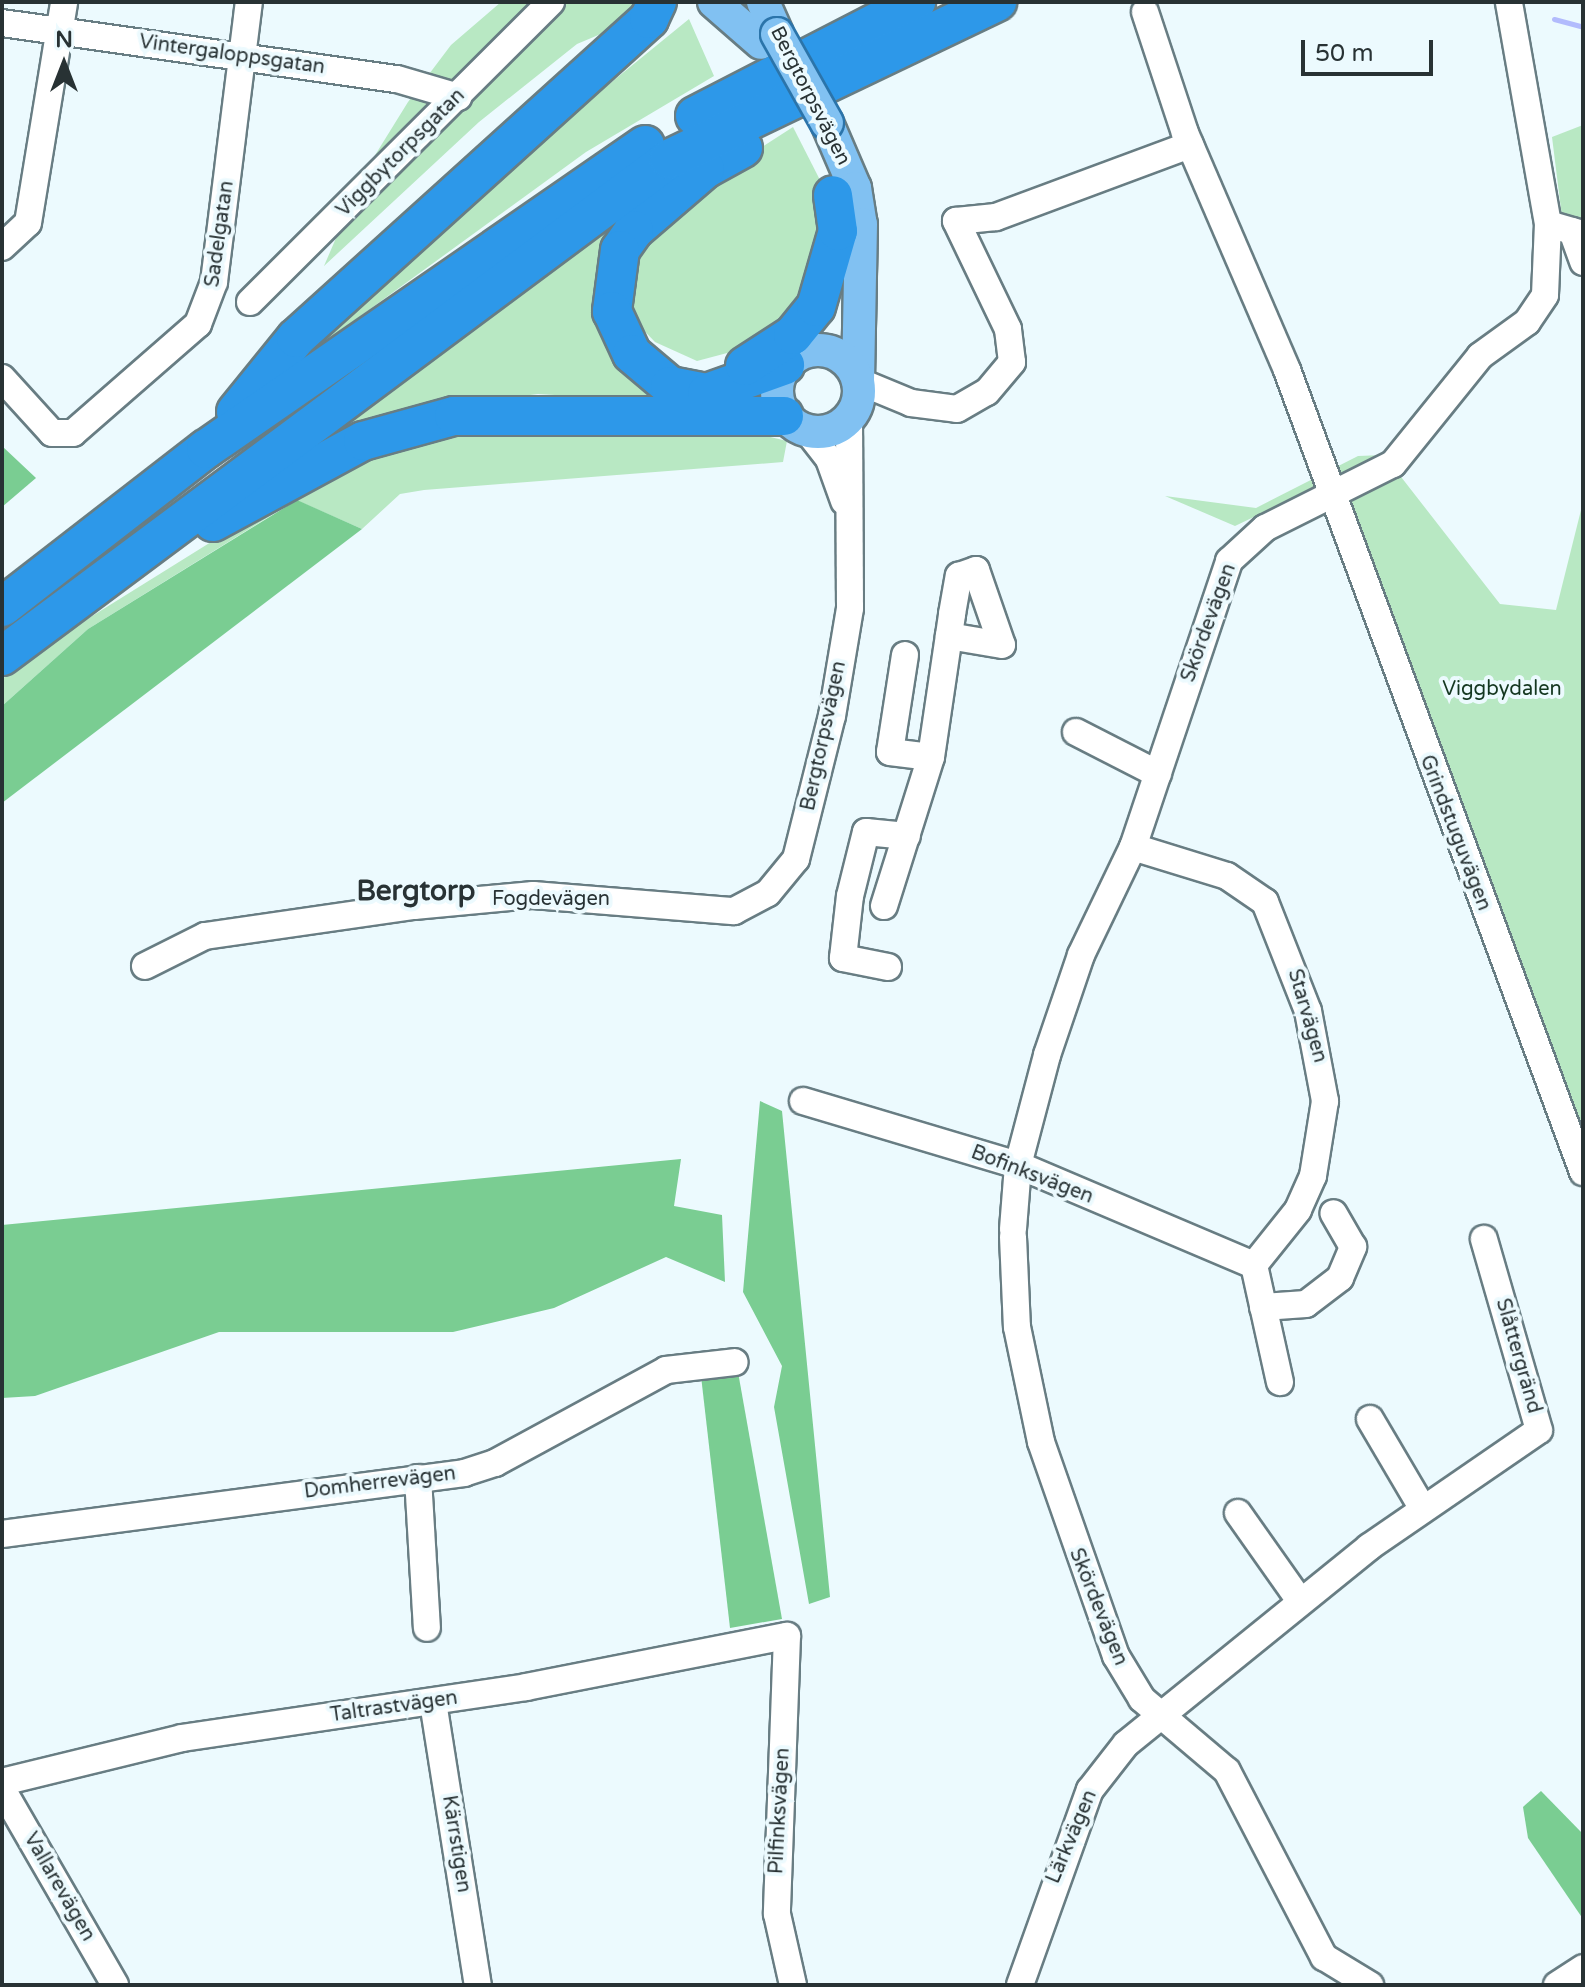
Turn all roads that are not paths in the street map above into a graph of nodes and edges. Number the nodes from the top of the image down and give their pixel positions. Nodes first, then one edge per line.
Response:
1 (64, 2) edge
2 (249, 2) edge
3 (551, 2) edge
4 (657, 2) edge
5 (676, 2) edge
6 (714, 2) edge
7 (763, 2) edge
8 (916, 2) edge
9 (997, 2) edge
10 (1004, 2) edge
11 (1509, 2) edge
12 (1145, 12) dead end
13 (2, 23) edge
14 (60, 30) junction
15 (769, 39) junction
16 (241, 55) junction
17 (458, 97) junction
18 (530, 126) junction
19 (817, 128) junction
20 (1190, 145) junction
21 (833, 195) junction
22 (1568, 230) edge
23 (2, 247) edge
24 (1583, 262) edge
25 (250, 302) dead end
26 (618, 327) junction
27 (796, 358) junction
28 (2, 378) edge
29 (858, 381) junction
30 (849, 419) junction
31 (796, 424) junction
32 (206, 449) junction
33 (1328, 495) junction
34 (850, 519) junction
35 (2, 607) edge
36 (949, 636) dead end
37 (905, 655) dead end
38 (2, 656) edge
39 (2, 665) edge
40 (1076, 732) dead end
41 (931, 757) junction
42 (1158, 774) junction
43 (907, 836) junction
44 (1133, 847) junction
45 (768, 893) joint
46 (884, 906) dead end
47 (145, 966) dead end
48 (888, 967) dead end
49 (803, 1101) dead end
50 (1018, 1165) junction
51 (1583, 1172) edge
52 (1333, 1213) dead end
53 (1484, 1239) dead end
54 (1254, 1265) junction
55 (1263, 1307) junction
56 (735, 1362) dead end
57 (1280, 1382) dead end
58 (1370, 1419) dead end
59 (418, 1478) junction
60 (1423, 1509) junction
61 (1238, 1513) dead end
62 (2, 1534) edge
63 (1300, 1601) junction
64 (427, 1628) dead end
65 (787, 1636) joint
66 (433, 1702) junction
67 (1164, 1714) junction
68 (2, 1782) edge
69 (2, 1789) edge
70 (1583, 1968) edge
71 (115, 1985) edge
72 (478, 1985) edge
73 (793, 1985) edge
74 (1020, 1985) edge
75 (1370, 1985) edge
76 (1557, 1985) edge

1 - 14 street
2 - 16 street, Sadelgatan
3 - 17 street, Viggbytorpsgatan
4 - 18 highway
5 - 18 highway
6 - 15 main road, Bergtorpsvägen
7 - 15 main road, Bergtorpsvägen
8 - 32 highway
9 - 38 highway
10 - 26 highway
11 - 22 street, Skördevägen
12 - 20 street, Grindstuguvägen
13 - 14 street, Vintergaloppsgatan
14 - 16 street, Vintergaloppsgatan
14 - 23 street
15 - 19 main road, Bergtorpsvägen, bridge
16 - 17 street, Vintergaloppsgatan
16 - 28 street, Sadelgatan
17 - 25 street, Viggbytorpsgatan
18 - 32 highway
19 - 21 main road, Bergtorpsvägen
19 - 29 main road, Bergtorpsvägen
20 - 29 street
20 - 33 street, Grindstuguvägen
21 - 26 highway
21 - 27 main road, Bergtorpsvägen
22 - 24 street
22 - 33 street, Skördevägen
26 - 27 highway
27 - 29 main road
27 - 31 main road
29 - 30 main road
30 - 31 main road
30 - 34 street, Bergtorpsvägen
31 - 34 street, Bergtorpsvägen
31 - 39 highway
32 - 35 highway
33 - 42 street, Skördevägen
33 - 51 street, Grindstuguvägen
34 - 45 street, Bergtorpsvägen
36 - 41 street
37 - 41 street
40 - 42 street
41 - 43 street
42 - 44 street, Skördevägen
43 - 46 street
43 - 48 street
44 - 50 street, Skördevägen
44 - 54 street, Starvägen
45 - 47 street, Fogdevägen
49 - 50 street, Bofinksvägen
50 - 54 street, Bofinksvägen
50 - 67 street, Skördevägen
52 - 55 street
53 - 60 street, Slåttergränd
54 - 55 street
55 - 57 street
56 - 59 street, Domherrevägen
58 - 60 street
59 - 62 street, Domherrevägen
59 - 64 street
60 - 63 street, Slåttergränd
61 - 63 street
63 - 67 street, Slåttergränd
65 - 66 street, Taltrastvägen
65 - 73 street, Pilfinksvägen
66 - 68 street, Taltrastvägen
66 - 72 street, Kärrstigen
67 - 74 street, Lärkvägen
67 - 75 street, Skördevägen
69 - 71 street, Vallarevägen
70 - 76 street

